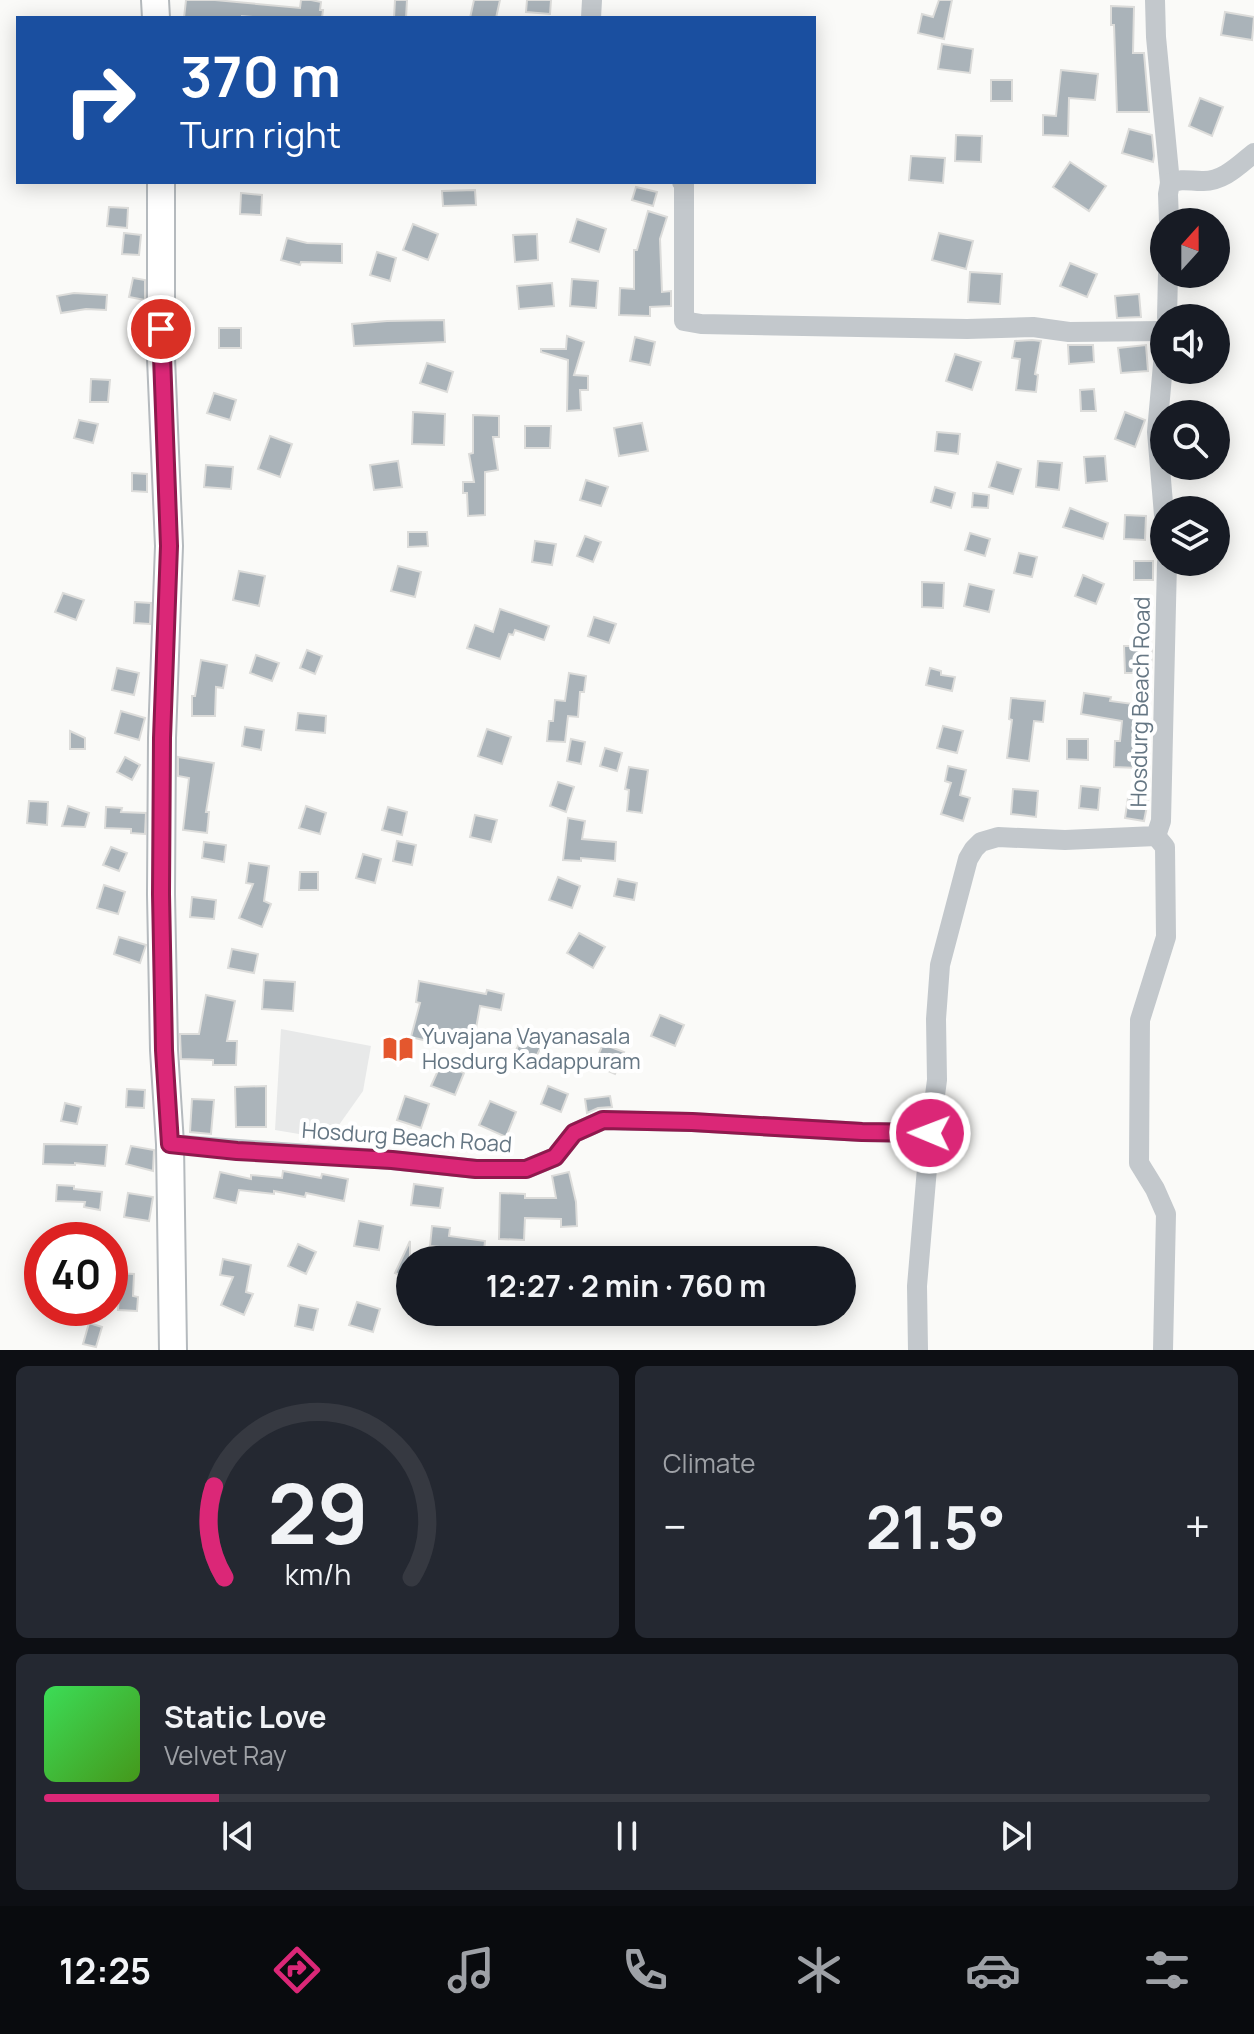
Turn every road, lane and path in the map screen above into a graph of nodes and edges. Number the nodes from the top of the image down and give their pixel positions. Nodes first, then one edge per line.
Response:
1 (1155, 0) edge
2 (1254, 153) edge
3 (1170, 183) junction
4 (161, 184) edge
5 (684, 184) edge
6 (1168, 208) edge
7 (1150, 331) edge
8 (1161, 384) edge
9 (1162, 496) edge
10 (1167, 576) edge
11 (1156, 836) junction
12 (930, 1133) junction
13 (170, 1144) junction
14 (173, 1350) edge
15 (918, 1350) edge
16 (1163, 1350) edge

1 - 3 street
2 - 3 street
3 - 6 street
4 - 13 main road
5 - 7 street
8 - 9 street
10 - 11 street, Hosdurg Beach Road
11 - 12 street, Hosdurg Beach Road
11 - 16 street
12 - 13 street, Hosdurg Beach Road
12 - 15 street
13 - 14 main road

